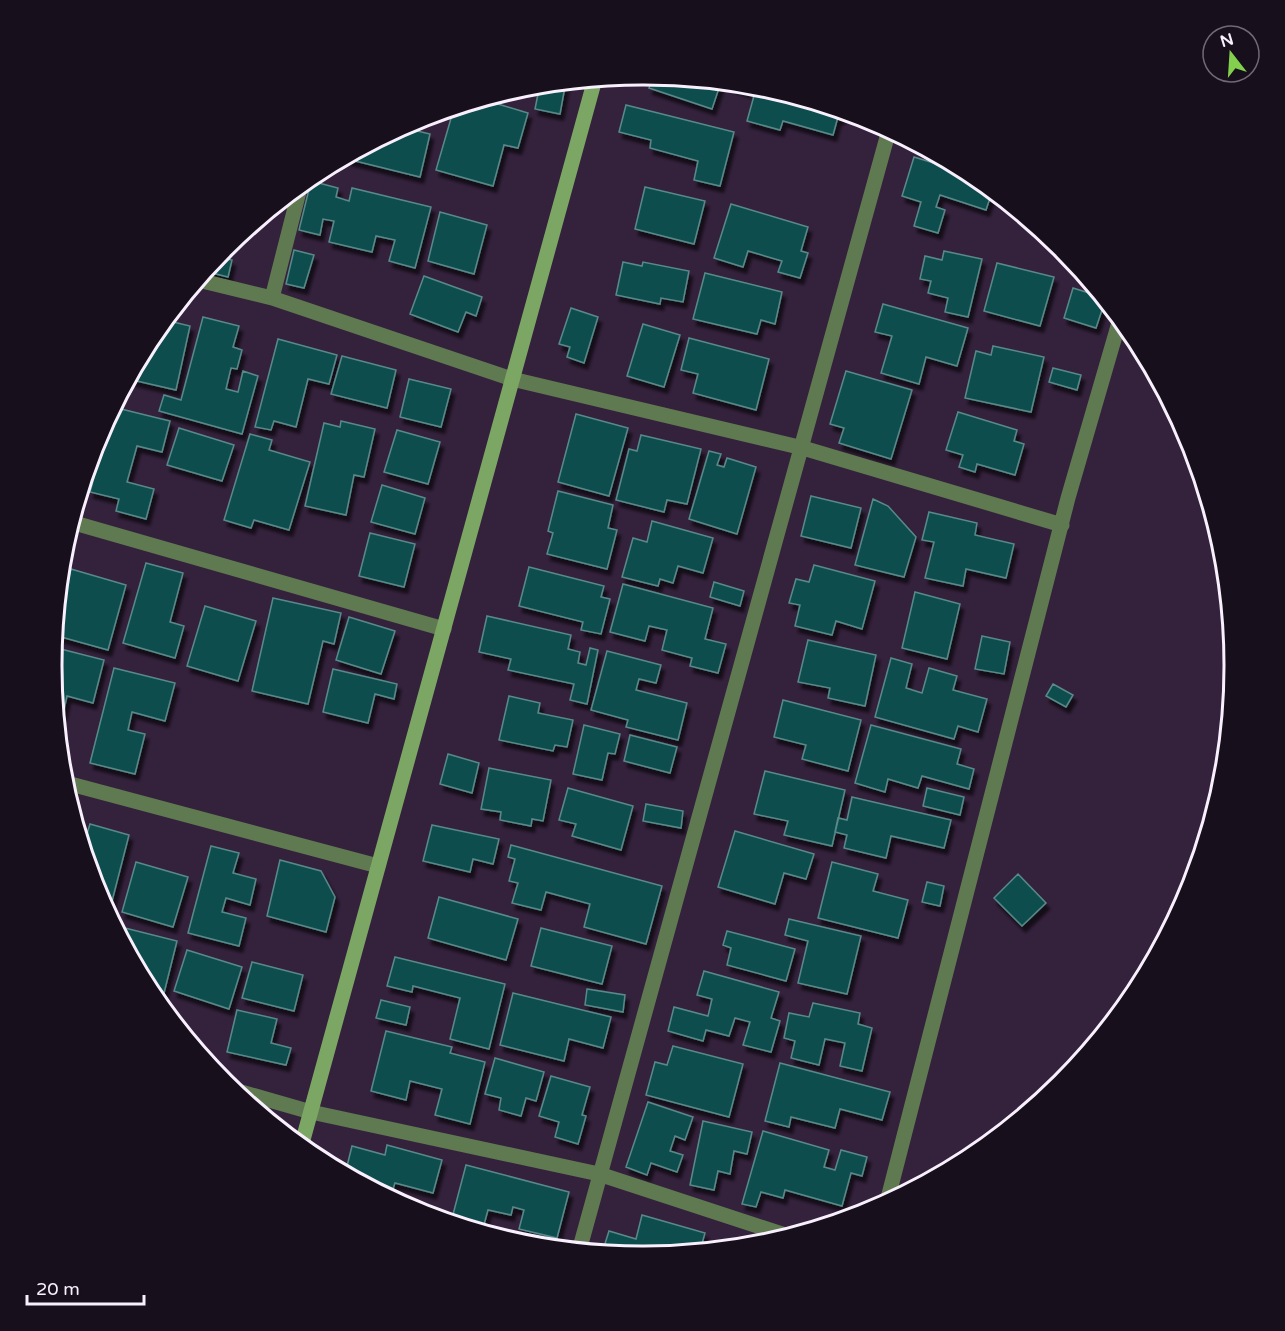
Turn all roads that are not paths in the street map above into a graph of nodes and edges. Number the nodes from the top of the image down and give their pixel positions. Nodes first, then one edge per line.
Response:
1 (593, 87) edge
2 (887, 139) edge
3 (297, 199) edge
4 (206, 282) edge
5 (272, 298) junction
6 (1117, 331) edge
7 (512, 379) junction
8 (802, 448) junction
9 (79, 524) edge
10 (1062, 525) junction
11 (444, 629) junction
12 (74, 785) edge
13 (378, 866) junction
14 (252, 1095) edge
15 (311, 1112) junction
16 (304, 1137) edge
17 (599, 1174) junction
18 (890, 1191) edge
19 (773, 1231) edge
20 (581, 1243) edge

1 - 7 street
2 - 8 street
3 - 5 street
4 - 5 street
5 - 7 street
6 - 10 street
7 - 8 street
7 - 11 street
8 - 10 street
8 - 17 street
9 - 11 street
10 - 18 street
11 - 13 street
12 - 13 street
13 - 15 street
14 - 15 street
15 - 16 street
15 - 17 street
17 - 19 street
17 - 20 street

